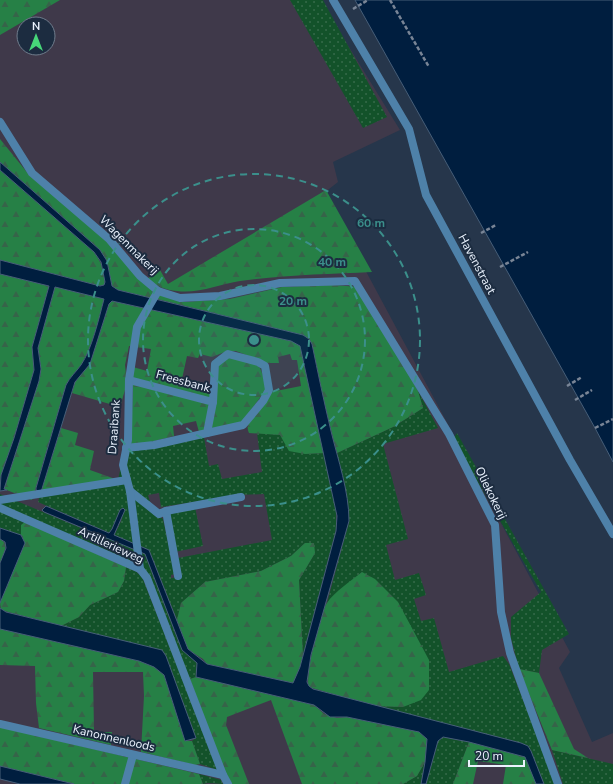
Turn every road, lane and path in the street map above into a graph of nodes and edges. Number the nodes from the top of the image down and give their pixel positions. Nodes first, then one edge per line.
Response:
1 (333, 0) edge
2 (368, 0) edge
3 (390, 0) edge
4 (352, 9) dead end
5 (429, 67) dead end
6 (0, 122) edge
7 (496, 225) dead end
8 (481, 233) dead end
9 (528, 252) dead end
10 (500, 267) dead end
11 (355, 281) joint
12 (157, 292) junction
13 (582, 377) dead end
14 (129, 380) junction
15 (567, 386) dead end
16 (592, 390) dead end
17 (575, 400) dead end
18 (213, 402) junction
19 (613, 419) edge
20 (595, 428) dead end
21 (206, 433) junction
22 (126, 448) junction
23 (127, 480) junction
24 (130, 491) junction
25 (241, 497) dead end
26 (0, 500) edge
27 (0, 508) edge
28 (166, 511) junction
29 (613, 534) edge
30 (140, 569) junction
31 (178, 576) dead end
32 (0, 724) edge
33 (133, 755) junction
34 (223, 775) junction
35 (125, 784) edge
36 (228, 784) edge
37 (558, 784) edge

1 - 29 street, Havenstraat
2 - 4 path
3 - 5 path
6 - 12 street, Wagenmakerij
7 - 8 path
9 - 10 path
11 - 12 street, Wagenmakerij
11 - 37 street, Oliekokerij
12 - 14 street, Draaibank
13 - 15 path
14 - 18 street, Freesbank
14 - 22 street, Draaibank
16 - 17 path
18 - 21 street, Freesbank
18 - 21 street
19 - 20 path
21 - 22 street
22 - 23 street, Draaibank
23 - 24 street, Draaibank
23 - 26 street
24 - 28 street
24 - 30 street, Draaibank
25 - 28 street
27 - 30 street, Artillerieweg
28 - 31 street
30 - 34 street, Artillerieweg
32 - 33 street, Kanonnenloods
33 - 34 street, Kanonnenloods
33 - 35 street
34 - 36 street

